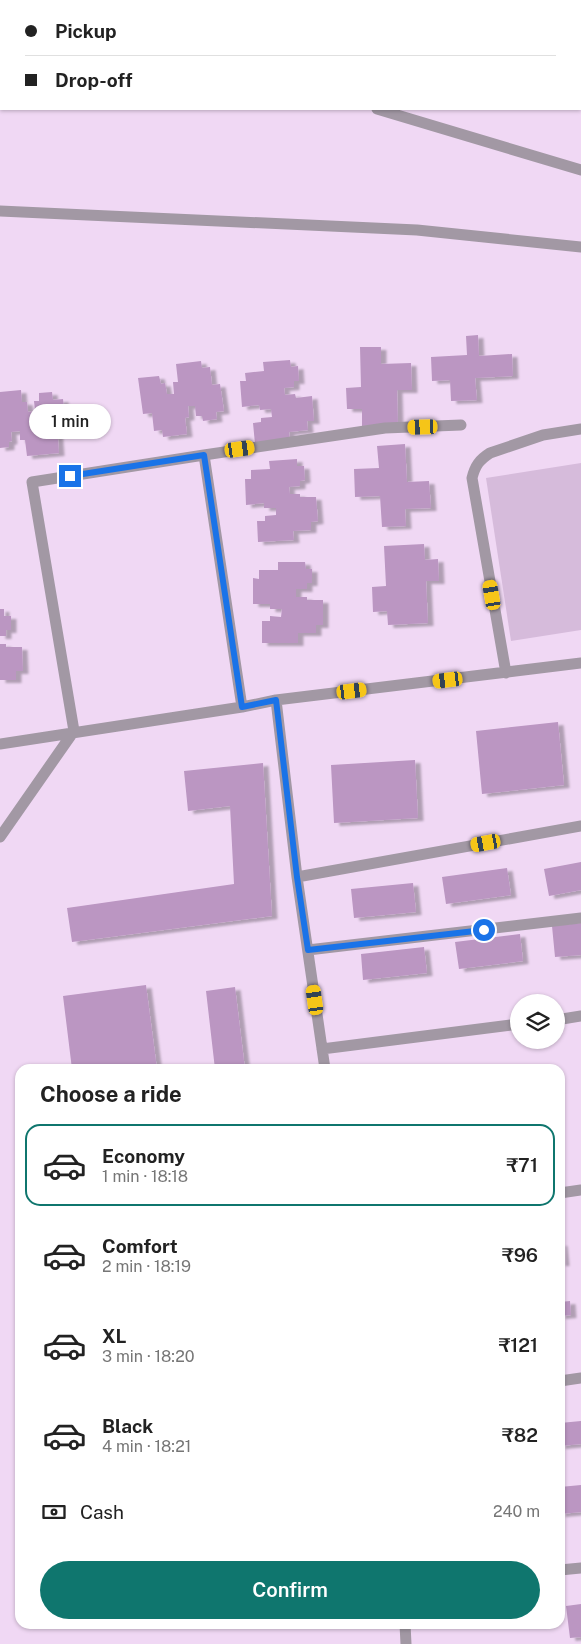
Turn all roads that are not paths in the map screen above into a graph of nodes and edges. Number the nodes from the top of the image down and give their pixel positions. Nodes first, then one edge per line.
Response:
1 (379, 110) edge
2 (581, 170) edge
3 (0, 211) edge
4 (581, 247) edge
5 (462, 425) dead end
6 (581, 429) edge
7 (204, 455) junction
8 (581, 663) edge
9 (506, 673) junction
10 (276, 700) junction
11 (242, 707) junction
12 (74, 731) junction
13 (0, 744) edge
14 (581, 826) edge
15 (0, 837) edge
16 (297, 877) junction
17 (581, 918) edge
18 (308, 950) junction
19 (581, 1016) edge
20 (565, 1019) edge
21 (510, 1025) edge
22 (322, 1049) junction
23 (324, 1064) edge
24 (581, 1190) edge
25 (565, 1192) edge
26 (581, 1378) edge
27 (565, 1380) edge
28 (581, 1568) edge
29 (565, 1570) edge
30 (405, 1629) edge
31 (406, 1644) edge

1 - 2 lane
3 - 4 lane
5 - 7 lane
6 - 9 lane
7 - 11 lane
7 - 12 lane
8 - 9 lane
9 - 10 lane
10 - 11 lane
10 - 16 lane
11 - 12 lane
12 - 13 lane
12 - 15 lane
14 - 16 lane
16 - 18 lane
17 - 18 lane
18 - 22 lane
19 - 20 lane
21 - 22 lane
22 - 23 lane
24 - 25 lane
26 - 27 lane
28 - 29 lane
30 - 31 lane

